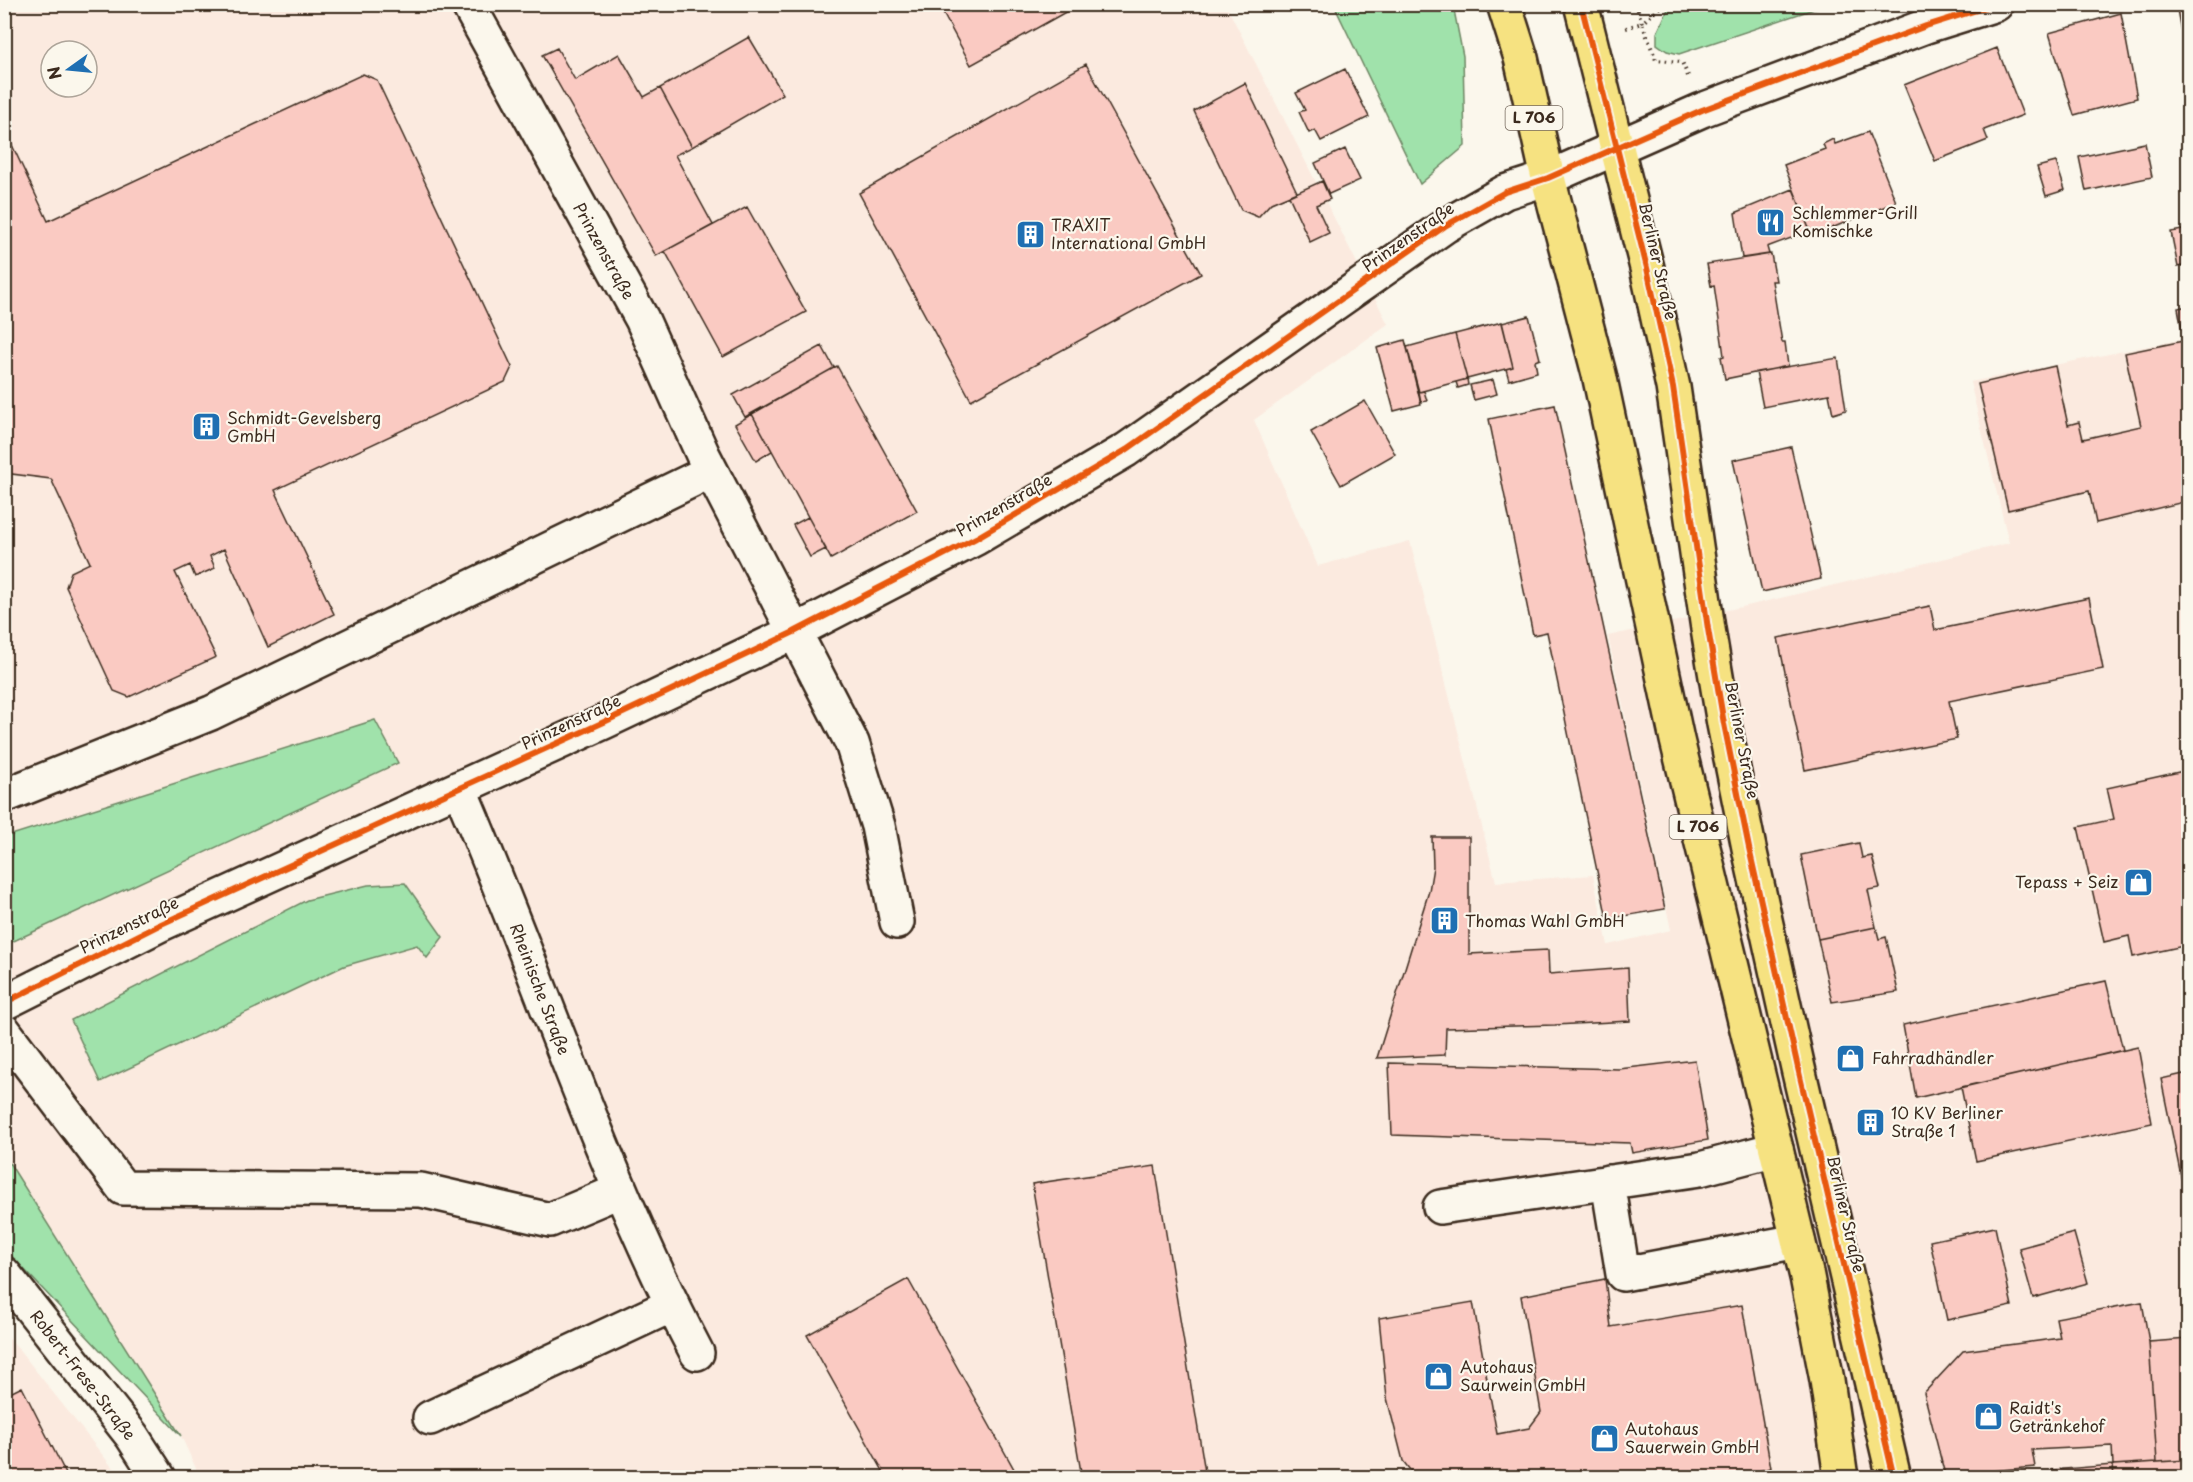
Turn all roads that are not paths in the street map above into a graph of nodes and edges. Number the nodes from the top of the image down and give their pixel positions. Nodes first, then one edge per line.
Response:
1 (468, 4) edge
2 (1504, 4) edge
3 (1581, 4) edge
4 (1996, 4) edge
5 (1618, 147) junction
6 (1548, 178) junction
7 (711, 471) junction
8 (794, 632) junction
9 (459, 788) junction
10 (4, 796) edge
11 (897, 922) dead end
12 (4, 1004) edge
13 (4, 1031) edge
14 (1776, 1149) junction
15 (1608, 1182) junction
16 (619, 1191) junction
17 (1440, 1207) dead end
18 (1798, 1241) junction
19 (4, 1275) edge
20 (672, 1305) junction
21 (697, 1353) dead end
22 (430, 1418) dead end
23 (159, 1478) edge
24 (1841, 1478) edge
25 (1894, 1478) edge

1 - 7 street, Prinzenstraße
2 - 6 main road, L 706
3 - 5 main road, Berliner Straße / L 706
4 - 5 street, Prinzenstraße
5 - 6 street, Prinzenstraße
5 - 25 main road, Berliner Straße / L 706
6 - 8 street, Prinzenstraße
6 - 14 main road, L 706
7 - 8 street, Prinzenstraße
7 - 10 street
8 - 9 street, Prinzenstraße
8 - 11 street
9 - 12 street, Prinzenstraße
9 - 16 street, Rheinische Straße
13 - 16 street
14 - 15 street
14 - 18 main road, L 706
15 - 17 street
15 - 18 street
16 - 20 street, Rheinische Straße
18 - 24 main road, L 706
19 - 23 street, Robert-Frese-Straße
20 - 21 street, Rheinische Straße
20 - 22 street

